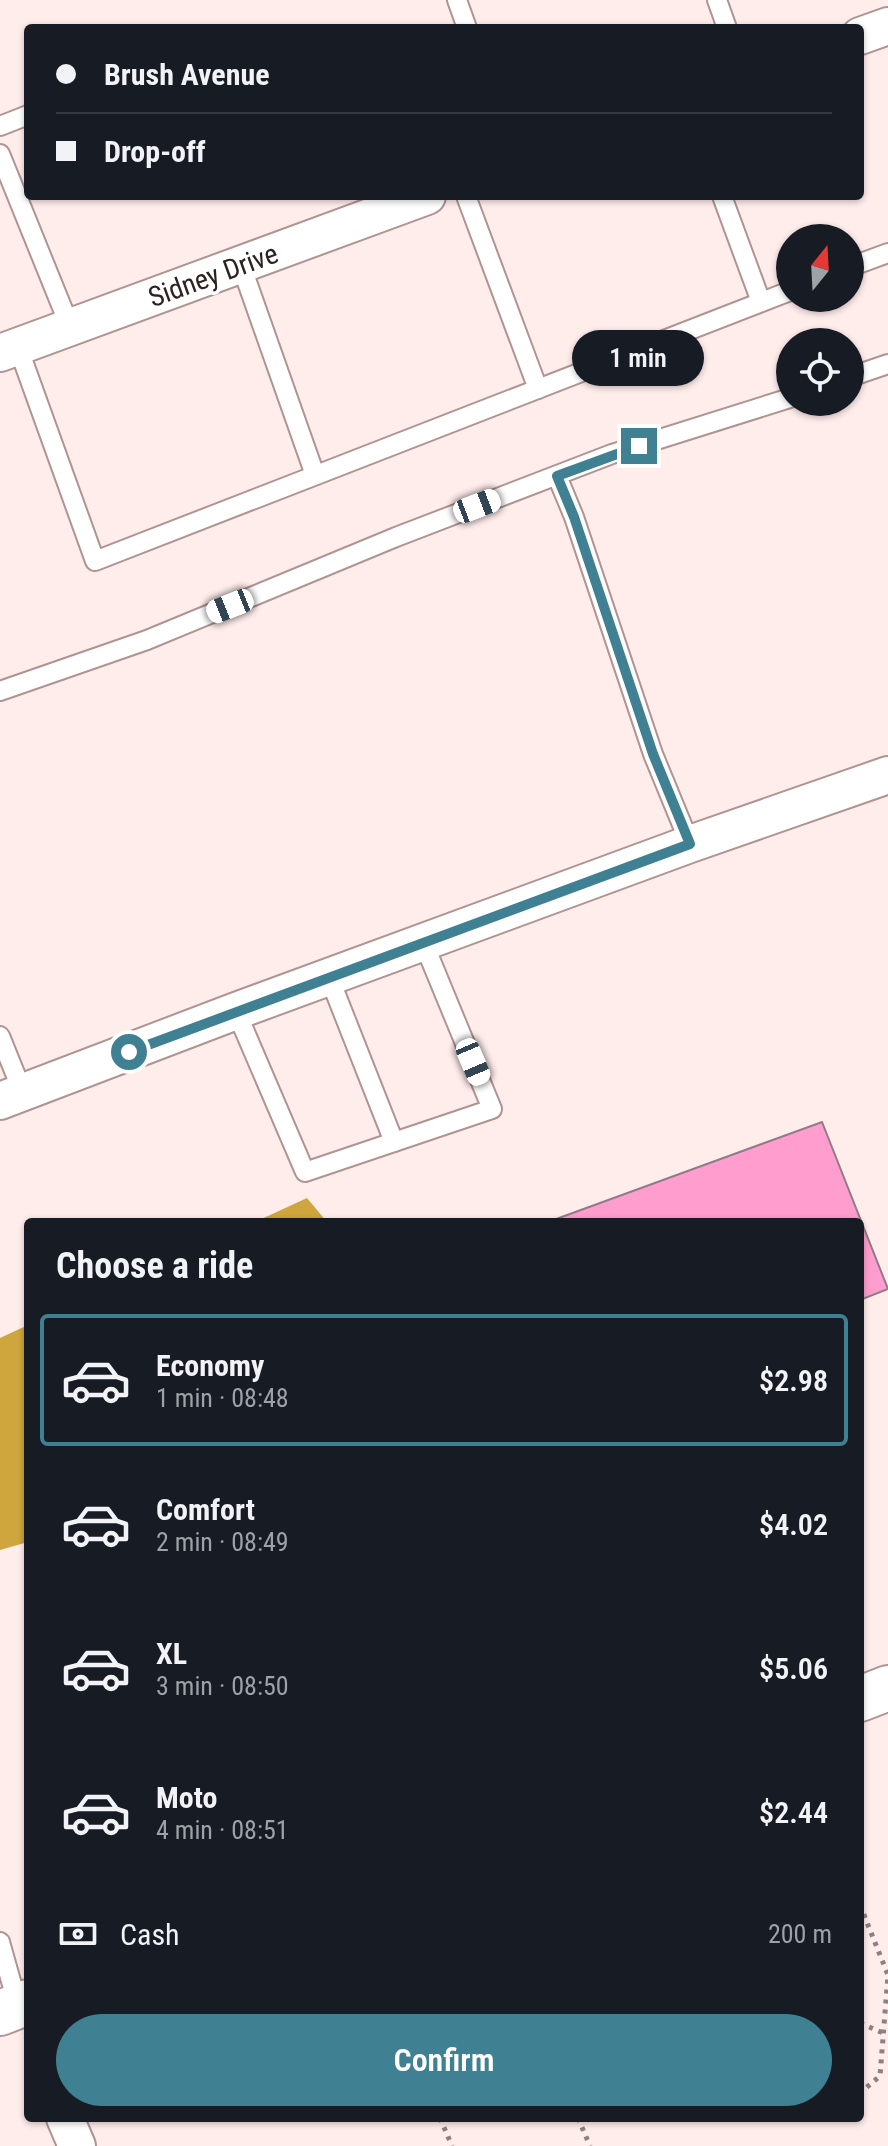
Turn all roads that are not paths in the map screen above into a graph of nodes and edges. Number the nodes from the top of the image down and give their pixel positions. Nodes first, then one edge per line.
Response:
1 (457, 0) edge
2 (717, 0) edge
3 (466, 24) edge
4 (726, 24) edge
5 (888, 26) edge
6 (864, 35) edge
7 (24, 117) edge
8 (0, 126) edge
9 (0, 154) edge
10 (416, 200) edge
11 (467, 200) edge
12 (723, 200) edge
13 (888, 253) edge
14 (864, 262) edge
15 (241, 265) junction
16 (776, 296) edge
17 (761, 302) junction
18 (70, 327) junction
19 (9, 350) edge
20 (888, 364) edge
21 (864, 372) edge
22 (538, 389) junction
23 (776, 402) edge
24 (315, 475) junction
25 (557, 476) junction
26 (0, 691) edge
27 (888, 775) edge
28 (690, 844) junction
29 (424, 944) junction
30 (329, 977) junction
31 (236, 1011) junction
32 (0, 1036) edge
33 (12, 1097) edge
34 (394, 1142) junction
35 (888, 1688) edge
36 (864, 1697) edge
37 (0, 1942) edge
38 (18, 2013) edge
39 (67, 2122) edge
40 (77, 2146) edge

1 - 3 lane
2 - 4 lane
5 - 6 street
7 - 8 lane
9 - 18 lane
10 - 15 street, Sidney Drive
11 - 22 lane
12 - 17 lane
13 - 14 lane
15 - 18 street, Sidney Drive
15 - 24 lane
16 - 17 lane
17 - 22 lane
18 - 19 street, Sidney Drive
19 - 24 lane
20 - 21 lane
22 - 24 lane
23 - 25 lane
25 - 26 lane
25 - 28 lane
27 - 28 street
28 - 29 street
29 - 30 street
29 - 34 lane
30 - 31 street
30 - 34 lane
31 - 33 street
31 - 34 lane
32 - 33 lane
35 - 36 main road
37 - 38 lane
39 - 40 street

